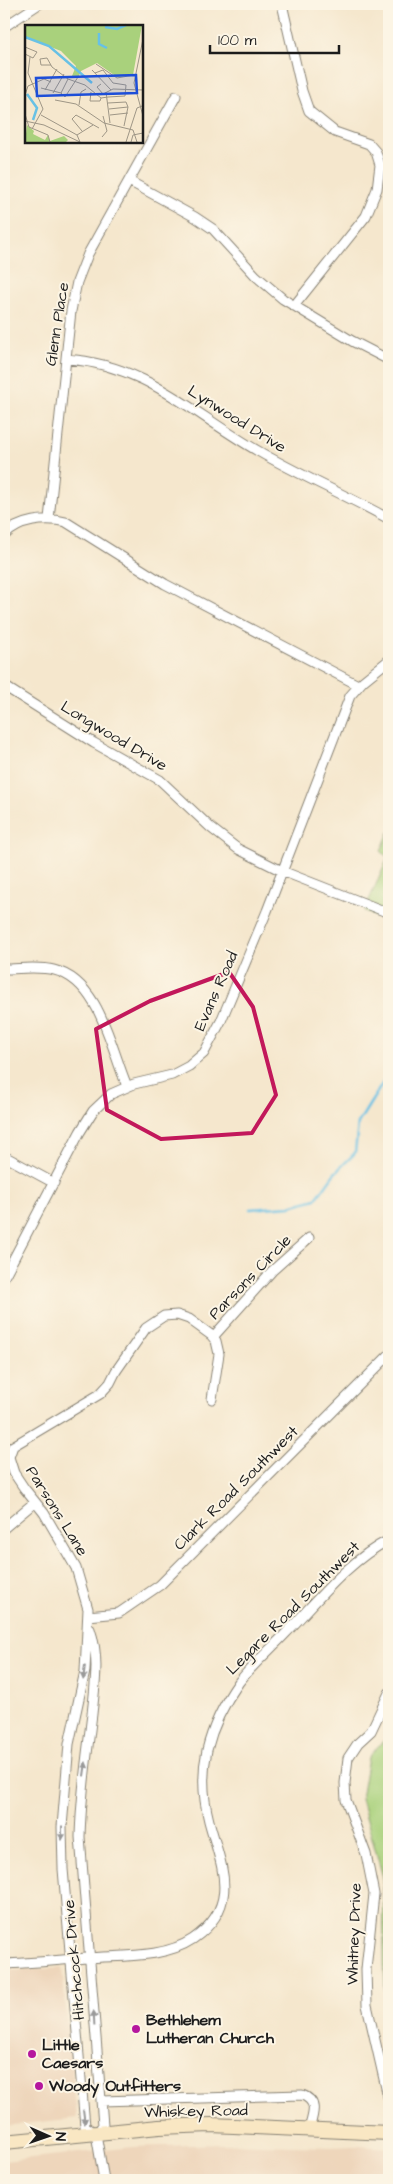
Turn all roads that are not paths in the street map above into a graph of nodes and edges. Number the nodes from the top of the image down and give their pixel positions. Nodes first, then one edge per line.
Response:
1 (39, 4) edge
2 (282, 4) edge
3 (4, 28) edge
4 (176, 96) dead end
5 (129, 181) junction
6 (294, 306) junction
7 (66, 359) junction
8 (389, 360) edge
9 (389, 519) edge
10 (49, 520) junction
11 (4, 536) edge
12 (389, 660) edge
13 (358, 685) junction
14 (4, 686) edge
15 (282, 871) junction
16 (389, 913) edge
17 (4, 970) edge
18 (127, 1086) junction
19 (4, 1156) edge
20 (54, 1183) junction
21 (310, 1238) dead end
22 (4, 1277) edge
23 (213, 1337) junction
24 (389, 1354) edge
25 (212, 1399) dead end
26 (35, 1502) junction
27 (4, 1528) edge
28 (389, 1540) edge
29 (88, 1620) junction
30 (389, 1693) edge
31 (88, 1958) junction
32 (70, 1959) junction
33 (4, 1964) edge
34 (101, 2101) junction
35 (389, 2101) edge
36 (309, 2129) junction
37 (389, 2133) edge
38 (96, 2134) junction
39 (4, 2142) edge
40 (104, 2180) edge

1 - 3 street
2 - 6 street
4 - 5 street, Glenn Place
5 - 6 street
5 - 7 street, Glenn Place
6 - 8 street
7 - 9 street, Lynwood Drive
7 - 10 street, Glenn Place
10 - 11 street
10 - 13 street
12 - 13 street, Evans Road
13 - 15 street, Evans Road
14 - 15 street, Longwood Drive
15 - 16 street, Longwood Drive
15 - 18 street, Evans Road
17 - 18 street
18 - 20 street, Evans Road
19 - 20 street
20 - 22 street, Evans Road
21 - 23 street, Parsons Circle
23 - 25 street
23 - 26 street, Parsons Lane
24 - 29 street, Clark Road Southwest
26 - 27 street
26 - 29 street, Parsons Lane
28 - 31 street, Legare Road Southwest
31 -> 29 street, Hitchcock Drive
29 -> 32 street, Hitchcock Drive
30 - 35 street, Whitney Drive
31 - 32 street
34 -> 31 street, Hitchcock Drive
32 - 33 street
32 -> 38 street, Hitchcock Drive
34 - 36 street
34 - 38 street, Hitchcock Drive
36 - 37 main road, Whiskey Road
36 - 38 main road, Whiskey Road
38 - 39 main road, Whiskey Road
38 - 40 street

